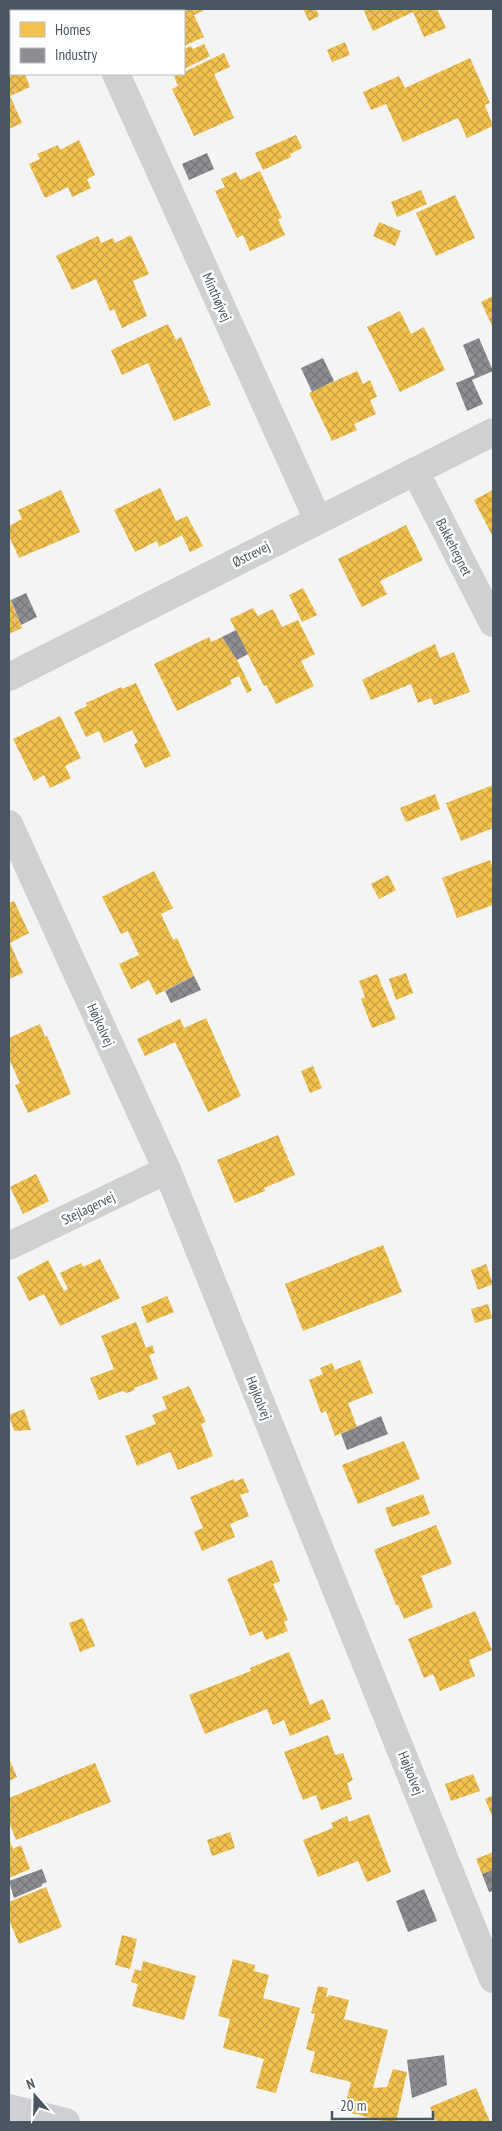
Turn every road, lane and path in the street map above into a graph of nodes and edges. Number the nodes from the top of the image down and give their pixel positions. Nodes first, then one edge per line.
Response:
1 (116, 75) edge
2 (493, 432) edge
3 (415, 471) junction
4 (318, 520) junction
5 (493, 623) edge
6 (9, 677) edge
7 (9, 824) edge
8 (167, 1170) junction
9 (9, 1246) edge
10 (493, 1979) edge
11 (9, 2108) edge
12 (66, 2122) edge

1 - 4 street, Minthøjvej
2 - 3 street, Østrevej
3 - 4 street, Østrevej
3 - 5 street, Bakkehegnet
4 - 6 street, Østrevej
7 - 8 street, Højkolvej
8 - 9 street, Stejlagervej
8 - 10 street, Højkolvej
11 - 12 street

